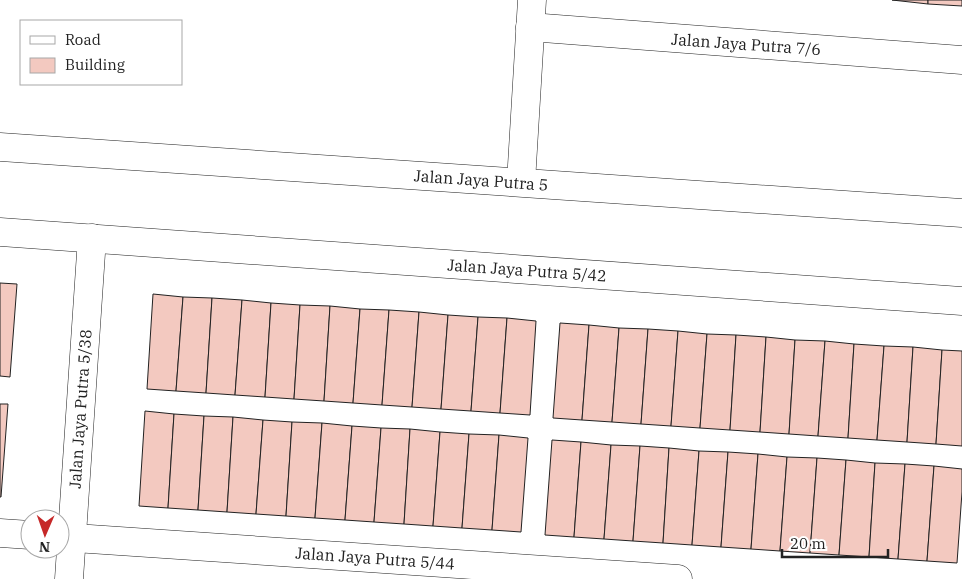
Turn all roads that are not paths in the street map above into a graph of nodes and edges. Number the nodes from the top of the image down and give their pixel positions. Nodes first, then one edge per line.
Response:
1 (532, 0) edge
2 (530, 27) junction
3 (962, 60) edge
4 (0, 146) edge
5 (521, 182) junction
6 (962, 213) edge
7 (0, 232) edge
8 (92, 238) junction
9 (962, 301) edge
10 (68, 509) edge
11 (0, 533) edge
12 (20, 534) edge
13 (70, 537) edge
14 (68, 559) edge
15 (69, 579) edge
16 (678, 579) edge

1 - 2 street
2 - 3 street, Jalan Jaya Putra 7/6
2 - 5 street
4 - 5 street, Jalan Jaya Putra 5
5 - 6 street, Jalan Jaya Putra 5
7 - 8 street, Jalan Jaya Putra 5/42
8 - 9 street, Jalan Jaya Putra 5/42
8 - 10 street, Jalan Jaya Putra 5/38
11 - 12 street
13 - 16 street, Jalan Jaya Putra 5/44
14 - 15 street, Jalan Jaya Putra 5/38

